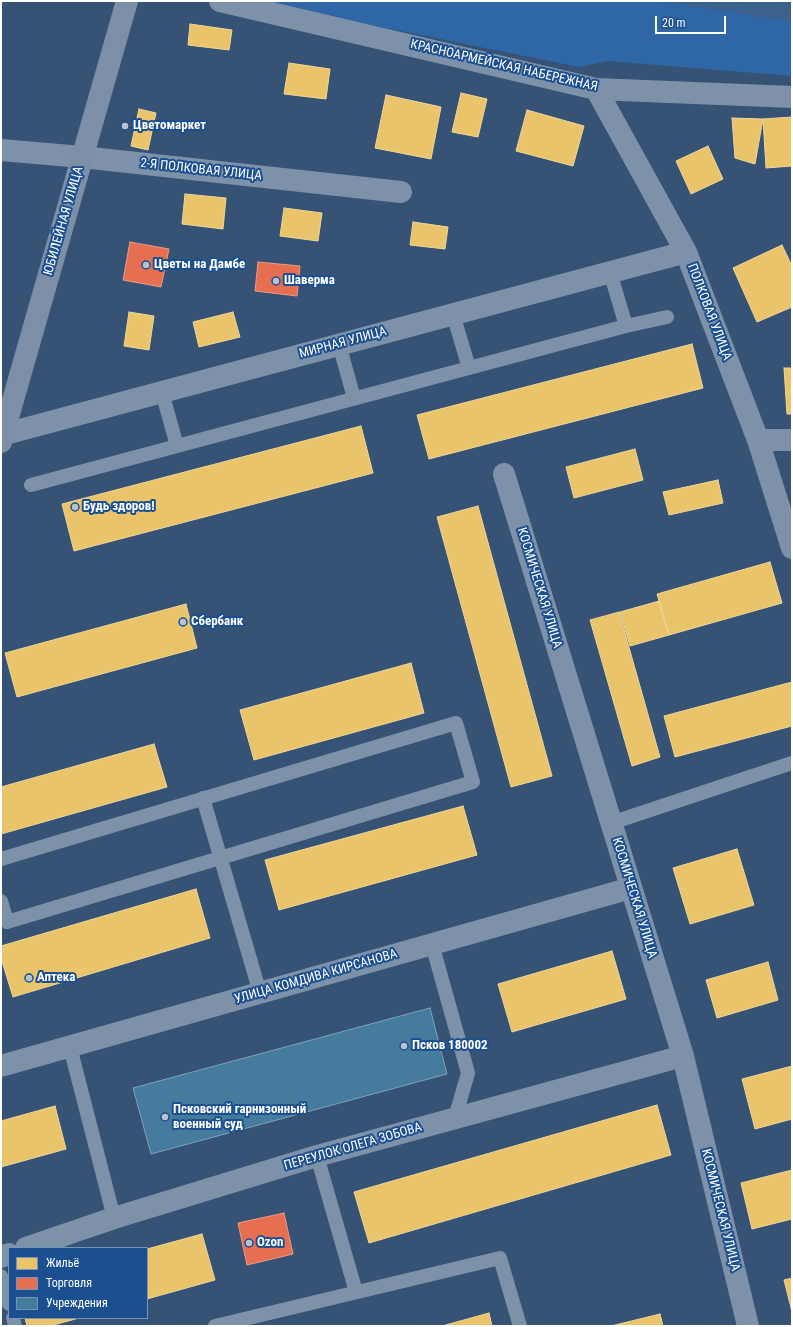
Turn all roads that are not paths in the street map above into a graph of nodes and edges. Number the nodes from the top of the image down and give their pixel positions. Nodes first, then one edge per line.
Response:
1 (127, 1) edge
2 (220, 1) edge
3 (596, 89) junction
4 (792, 97) edge
5 (1, 150) edge
6 (82, 157) junction
7 (401, 192) dead end
8 (686, 252) junction
9 (610, 272) junction
10 (454, 314) junction
11 (667, 316) dead end
12 (626, 326) junction
13 (339, 344) junction
14 (469, 368) junction
15 (162, 392) junction
16 (354, 398) junction
17 (2, 437) edge
18 (758, 440) junction
19 (792, 440) edge
20 (177, 446) junction
21 (504, 474) dead end
22 (31, 485) dead end
23 (792, 548) edge
24 (792, 763) edge
25 (203, 798) junction
26 (611, 823) junction
27 (221, 858) junction
28 (1, 859) edge
29 (631, 888) junction
30 (1, 901) edge
31 (432, 944) junction
32 (260, 993) junction
33 (70, 1046) junction
34 (683, 1056) junction
35 (1, 1066) edge
36 (455, 1118) junction
37 (317, 1156) junction
38 (114, 1218) junction
39 (29, 1247) edge
40 (1, 1276) edge
41 (356, 1292) junction
42 (8, 1300) edge
43 (215, 1326) edge
44 (520, 1326) edge
45 (748, 1326) edge

1 - 6 main road, ЮБИЛЕЙНАЯ УЛИЦА
2 - 3 street, КРАСНОАРМЕЙСКАЯ НАБЕРЕЖНАЯ
3 - 4 street, КРАСНОАРМЕЙСКАЯ НАБЕРЕЖНАЯ
3 - 8 street, ПОЛКОВАЯ УЛИЦА
5 - 6 street, 2-Я ПОЛКОВАЯ УЛИЦА
6 - 7 street, 2-Я ПОЛКОВАЯ УЛИЦА
6 - 17 main road, ЮБИЛЕЙНАЯ УЛИЦА
8 - 9 street, МИРНАЯ УЛИЦА
8 - 18 street, ПОЛКОВАЯ УЛИЦА
9 - 10 street, МИРНАЯ УЛИЦА
9 - 12 lane
10 - 13 street, МИРНАЯ УЛИЦА
10 - 14 lane
11 - 12 lane
12 - 14 lane
13 - 15 street, МИРНАЯ УЛИЦА
13 - 16 lane
14 - 16 lane
15 - 17 street, МИРНАЯ УЛИЦА
15 - 20 lane
16 - 20 lane
18 - 19 street
18 - 23 street, ПОЛКОВАЯ УЛИЦА
20 - 22 lane
21 - 26 street, КОСМИЧЕСКАЯ УЛИЦА
24 - 26 lane
25 - 27 lane
25 - 27 lane
25 - 28 lane
26 - 29 street, КОСМИЧЕСКАЯ УЛИЦА
27 - 30 lane
27 - 32 lane
29 - 31 street, УЛИЦА КОМДИВА КИРСАНОВА
29 - 34 street, КОСМИЧЕСКАЯ УЛИЦА
31 - 32 street, УЛИЦА КОМДИВА КИРСАНОВА
31 - 36 lane
32 - 33 street, УЛИЦА КОМДИВА КИРСАНОВА
33 - 35 street, УЛИЦА КОМДИВА КИРСАНОВА
33 - 38 lane
34 - 36 street, ПЕРЕУЛОК ОЛЕГА ЗОБОВА
34 - 45 street, КОСМИЧЕСКАЯ УЛИЦА
36 - 37 street, ПЕРЕУЛОК ОЛЕГА ЗОБОВА
37 - 38 street, ПЕРЕУЛОК ОЛЕГА ЗОБОВА
37 - 41 lane
38 - 39 street, ПЕРЕУЛОК ОЛЕГА ЗОБОВА
40 - 42 lane
41 - 43 lane
41 - 44 lane

